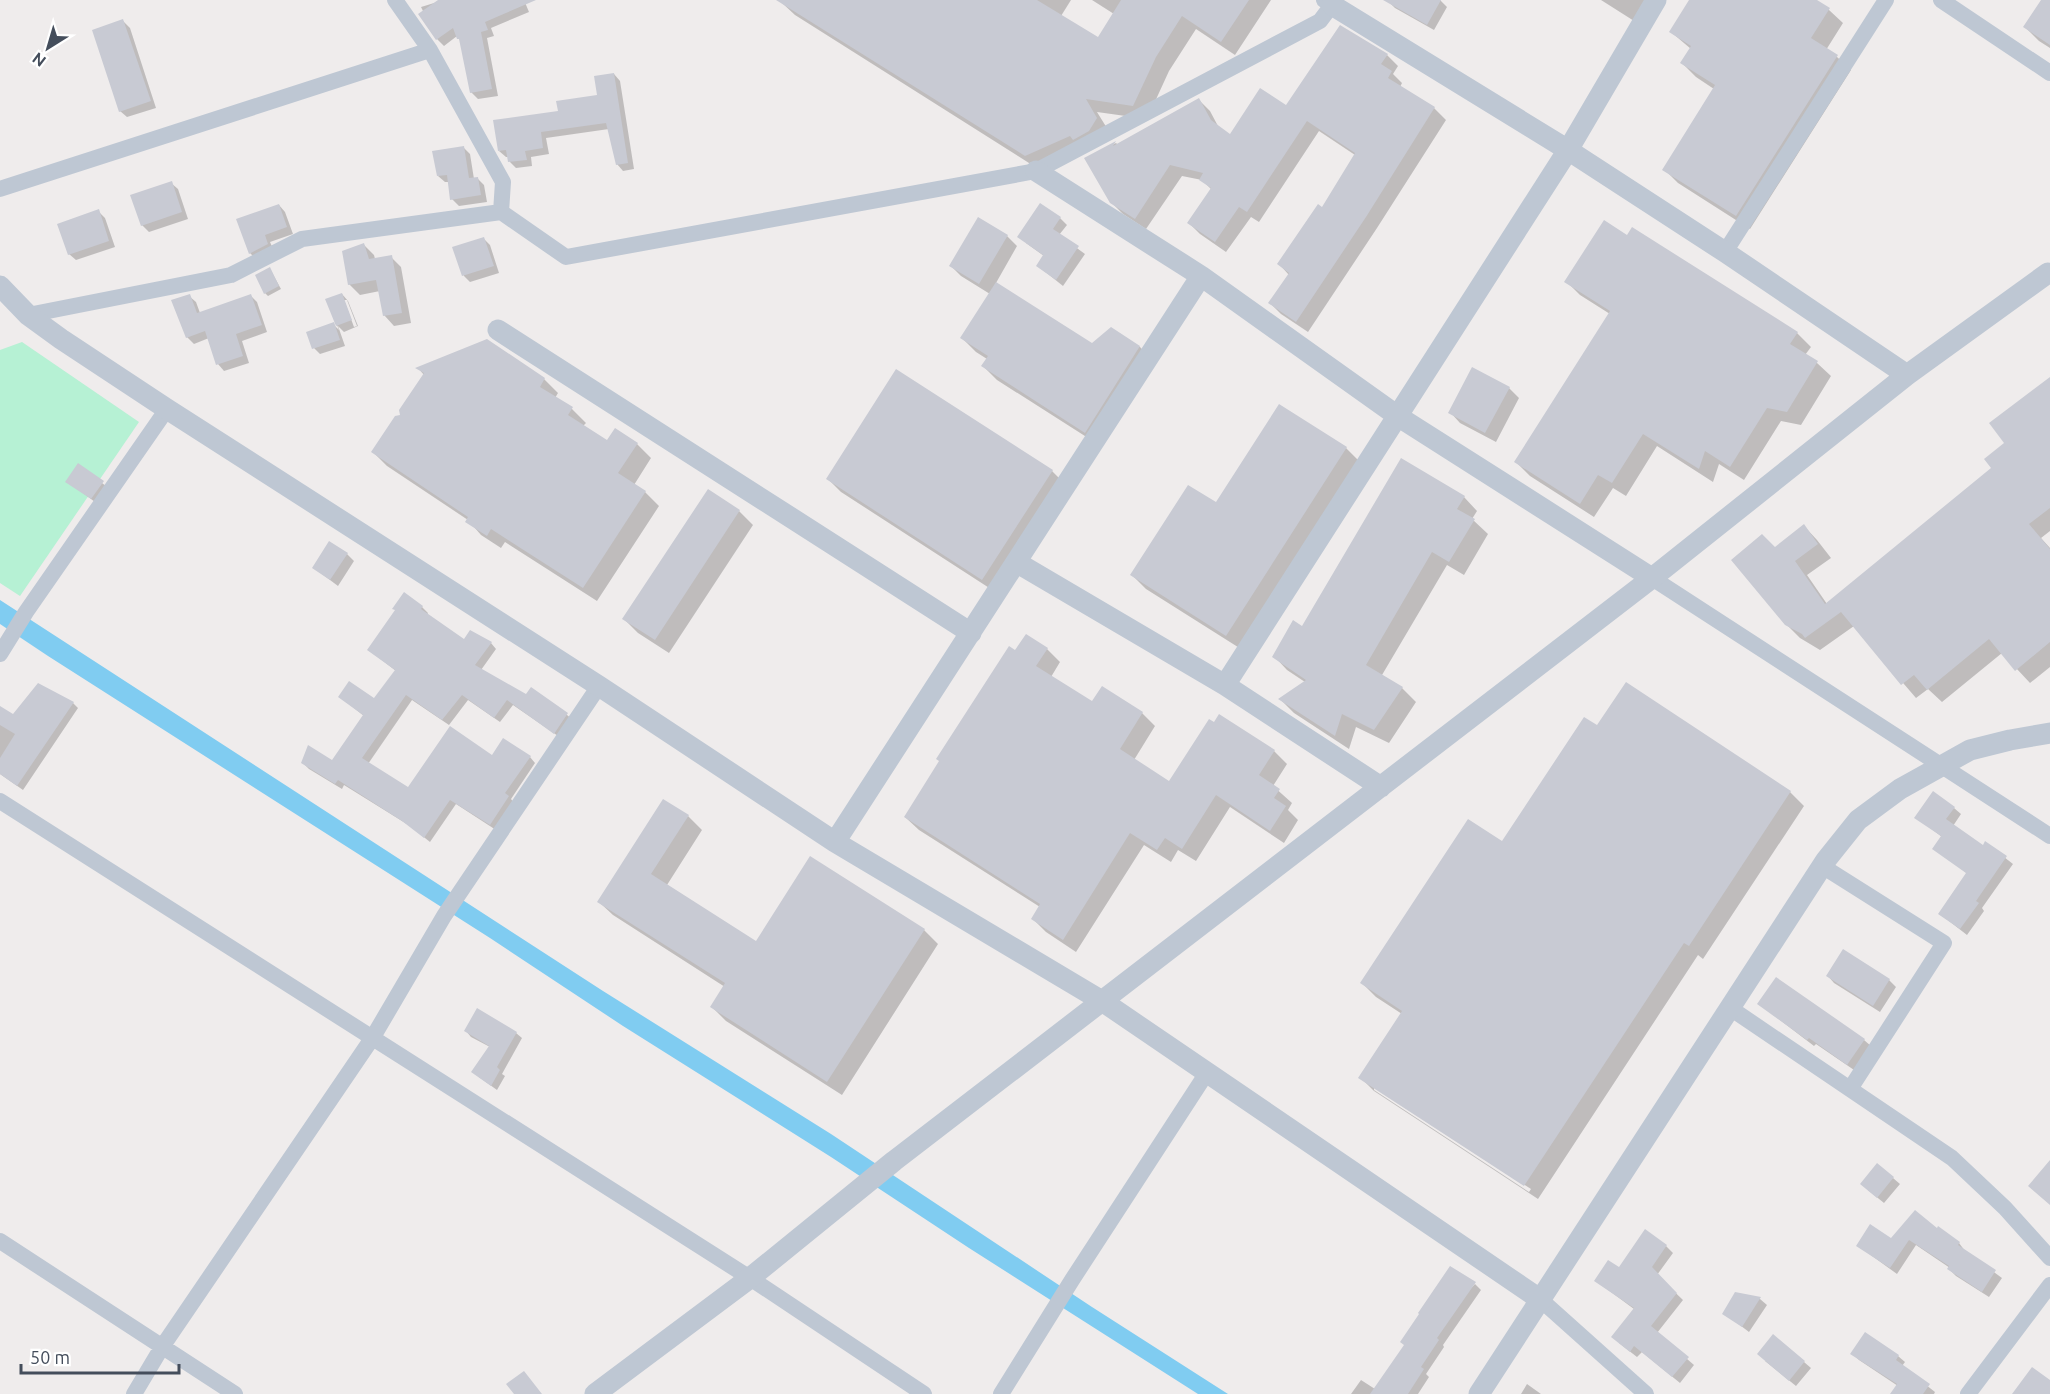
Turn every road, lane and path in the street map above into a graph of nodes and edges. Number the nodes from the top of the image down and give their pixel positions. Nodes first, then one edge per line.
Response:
1 (395, 0) edge
2 (1656, 0) edge
3 (1886, 0) edge
4 (1941, 0) edge
5 (1337, 4) edge
6 (430, 50) junction
7 (2050, 73) edge
8 (1568, 150) junction
9 (1036, 171) junction
10 (0, 189) edge
11 (501, 212) junction
12 (1725, 252) junction
13 (2048, 273) dead end
14 (1201, 276) junction
15 (0, 286) edge
16 (28, 315) junction
17 (498, 330) dead end
18 (1907, 375) junction
19 (167, 409) junction
20 (1399, 417) junction
21 (1016, 561) junction
22 (1652, 578) junction
23 (971, 633) junction
24 (0, 654) edge
25 (599, 686) junction
26 (1225, 686) junction
27 (2050, 733) edge
28 (1943, 765) junction
29 (1381, 787) junction
30 (0, 801) edge
31 (2050, 836) edge
32 (835, 842) junction
33 (1822, 866) junction
34 (1102, 1001) junction
35 (1730, 1008) junction
36 (373, 1037) junction
37 (1208, 1071) junction
38 (1850, 1089) junction
39 (0, 1241) edge
40 (2050, 1258) edge
41 (750, 1278) junction
42 (2050, 1285) edge
43 (1541, 1300) junction
44 (162, 1347) junction
45 (134, 1394) edge
46 (234, 1394) edge
47 (595, 1394) edge
48 (924, 1394) edge
49 (1001, 1394) edge
50 (1479, 1394) edge
51 (1646, 1394) edge
52 (1968, 1394) edge

1 - 6 street
2 - 8 street
3 - 12 street
4 - 7 street
5 - 8 street
5 - 9 street
6 - 10 street
6 - 11 street
8 - 12 street
8 - 20 street
9 - 11 street
9 - 14 street
11 - 16 street
12 - 18 street
13 - 18 street
14 - 20 street
14 - 21 street
15 - 16 street
16 - 19 street
17 - 23 street
18 - 22 street
19 - 24 street
19 - 25 street
20 - 22 street
20 - 26 street
21 - 23 street
21 - 26 street
22 - 28 street
22 - 29 street
23 - 32 street
25 - 32 street
25 - 36 street
26 - 29 street
27 - 28 street
28 - 31 street
28 - 33 street
29 - 34 street
30 - 36 street
32 - 34 street
33 - 35 street
33 - 38 street
34 - 37 street
34 - 41 street
35 - 38 street
35 - 43 street
36 - 41 street
36 - 44 street
37 - 43 street
37 - 49 street
38 - 40 street
39 - 44 street
41 - 47 street
41 - 48 street
42 - 52 street
43 - 50 street
43 - 51 street
44 - 45 street
44 - 46 street

